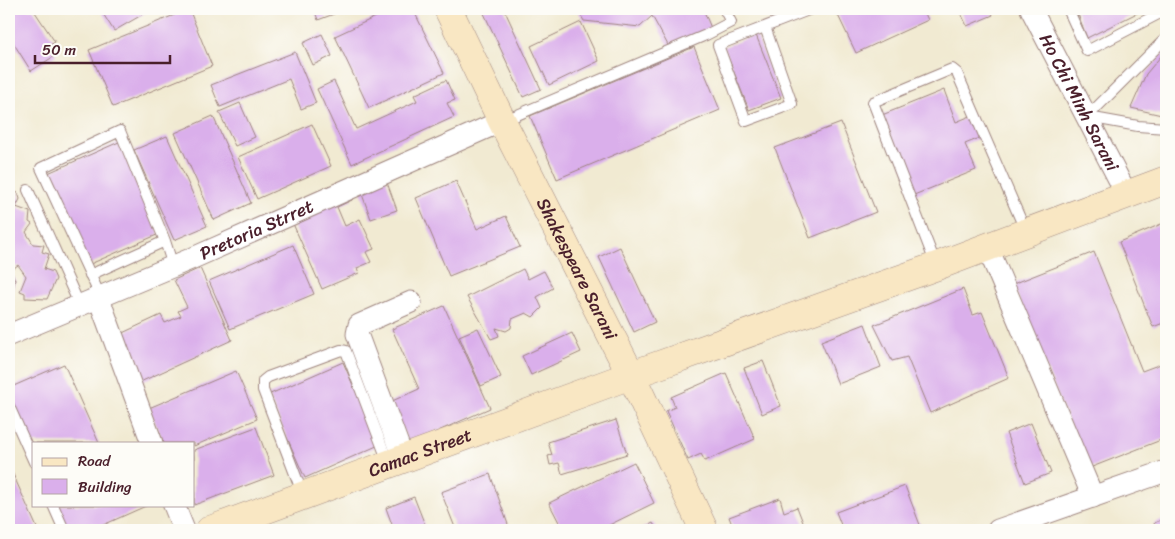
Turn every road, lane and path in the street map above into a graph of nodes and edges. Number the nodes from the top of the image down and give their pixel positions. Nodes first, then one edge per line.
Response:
1 (724, 9) edge
2 (811, 9) edge
3 (1031, 9) edge
4 (1068, 9) edge
5 (451, 10) edge
6 (1166, 10) edge
7 (765, 27) junction
8 (1166, 38) edge
9 (1087, 117) junction
10 (502, 121) junction
11 (1166, 128) edge
12 (1166, 180) edge
13 (28, 190) dead end
14 (1127, 195) junction
15 (1026, 232) junction
16 (166, 241) junction
17 (987, 246) junction
18 (173, 266) junction
19 (936, 266) junction
20 (90, 275) junction
21 (89, 300) junction
22 (411, 302) dead end
23 (9, 334) edge
24 (631, 375) junction
25 (9, 406) edge
26 (152, 442) edge
27 (32, 458) edge
28 (396, 461) junction
29 (1166, 471) edge
30 (303, 495) junction
31 (1093, 497) junction
32 (53, 506) edge
33 (174, 506) edge
34 (240, 524) edge
35 (64, 530) edge
36 (184, 530) edge
37 (210, 530) edge
38 (704, 530) edge
39 (998, 530) edge

1 - 10 lane
2 - 7 lane
3 - 9 street, Ho Chi Minh Sarani
4 - 6 lane
5 - 10 main road, Shakespeare Sarani
7 - 7 lane
8 - 9 lane
9 - 11 lane
9 - 14 street, Ho Chi Minh Sarani
10 - 18 street, Pretoria Strret
10 - 24 main road, Shakespeare Sarani
12 - 14 main road, Camac Street
13 - 21 lane
14 - 15 main road, Camac Street
15 - 17 main road, Camac Street
15 - 19 lane
16 - 18 lane
16 - 20 lane
16 - 20 lane
17 - 19 main road, Camac Street
17 - 31 street
18 - 21 street, Pretoria Strret
19 - 24 main road, Camac Street
20 - 21 lane
21 - 23 street, Pretoria Strret
21 - 26 street
22 - 28 street
24 - 28 main road, Camac Street
24 - 38 main road, Shakespeare Sarani
25 - 27 lane
28 - 30 main road, Camac Street
28 - 30 lane
29 - 31 street
30 - 34 main road, Camac Street
31 - 39 street
32 - 35 lane
33 - 36 street
34 - 37 main road, Camac Street

